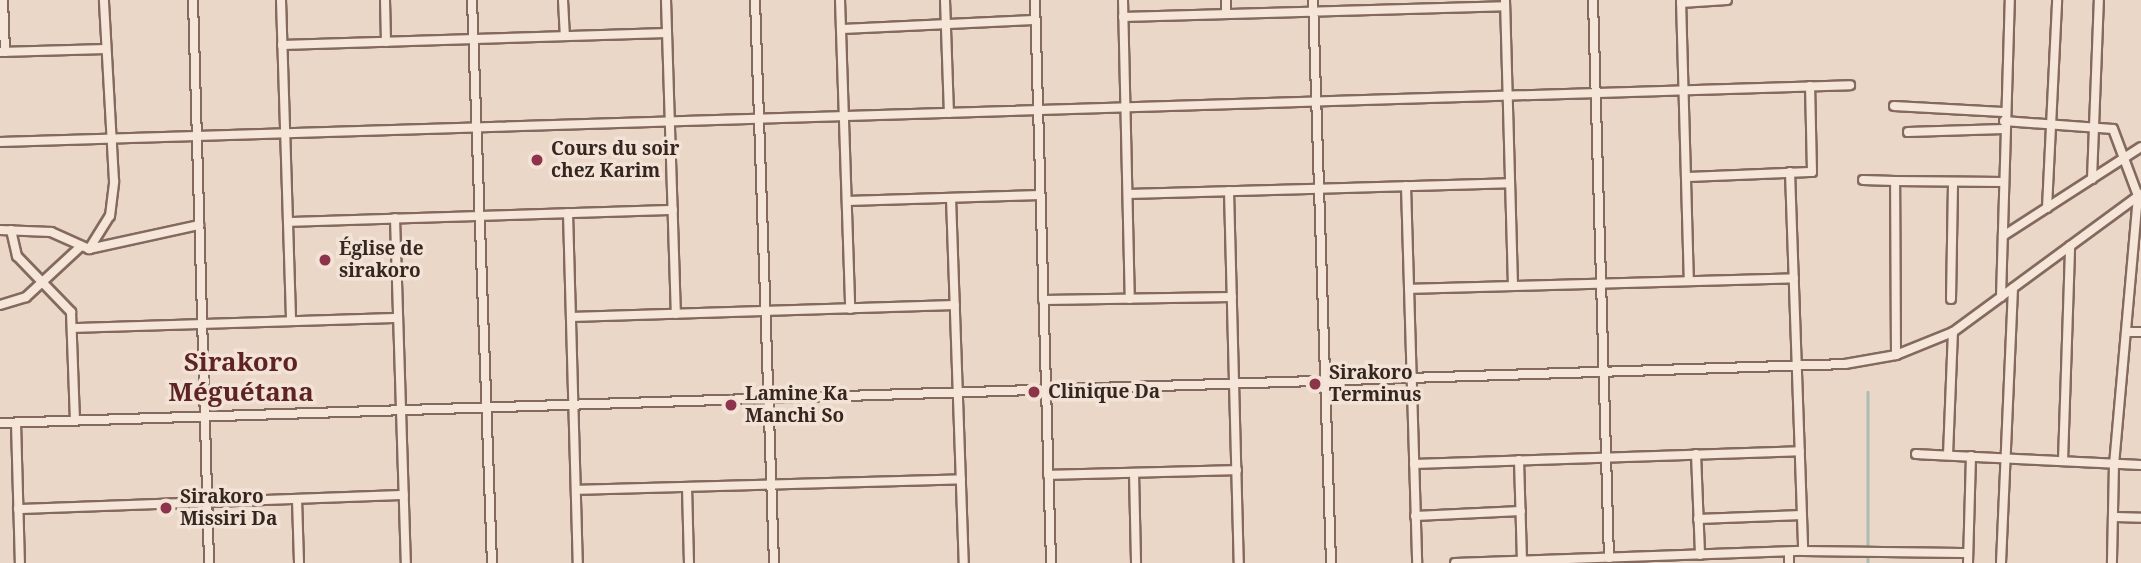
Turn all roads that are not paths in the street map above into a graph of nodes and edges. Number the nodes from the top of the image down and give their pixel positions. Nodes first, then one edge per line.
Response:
1 (3, 0) edge
2 (104, 0) edge
3 (193, 0) edge
4 (281, 0) edge
5 (385, 0) edge
6 (472, 0) edge
7 (563, 0) edge
8 (666, 0) edge
9 (755, 0) edge
10 (840, 0) edge
11 (945, 0) edge
12 (1035, 0) edge
13 (1123, 0) edge
14 (1226, 0) edge
15 (1313, 0) edge
16 (1593, 0) edge
17 (1727, 0) edge
18 (2010, 0) edge
19 (2057, 0) edge
20 (2099, 0) edge
21 (1681, 2) edge
22 (1505, 3) edge
23 (1399, 5) edge
24 (1313, 12) junction
25 (1226, 14) junction
26 (1123, 17) junction
27 (1035, 20) junction
28 (946, 24) junction
29 (841, 29) junction
30 (667, 33) junction
31 (565, 36) junction
32 (473, 39) junction
33 (386, 42) junction
34 (282, 45) junction
35 (106, 49) junction
36 (2, 52) edge
37 (1850, 85) dead end
38 (1810, 86) junction
39 (1684, 90) junction
40 (1596, 93) junction
41 (1508, 96) junction
42 (1316, 102) junction
43 (1894, 106) dead end
44 (1125, 107) junction
45 (1038, 110) junction
46 (949, 113) junction
47 (844, 116) junction
48 (759, 118) junction
49 (2004, 120) junction
50 (670, 121) junction
51 (2051, 124) junction
52 (476, 127) junction
53 (2094, 128) junction
54 (1908, 132) dead end
55 (285, 133) junction
56 (197, 135) junction
57 (108, 138) junction
58 (0, 142) edge
59 (2141, 147) edge
60 (2124, 158) junction
61 (1790, 173) junction
62 (1686, 177) junction
63 (2092, 179) junction
64 (1863, 180) dead end
65 (1895, 181) junction
66 (2003, 182) junction
67 (1510, 183) junction
68 (1954, 183) junction
69 (1406, 186) junction
70 (1319, 188) junction
71 (1229, 191) junction
72 (1128, 194) junction
73 (1040, 195) junction
74 (2139, 195) edge
75 (951, 198) junction
76 (847, 201) junction
77 (2047, 208) junction
78 (673, 210) junction
79 (568, 213) junction
80 (478, 216) junction
81 (395, 218) junction
82 (288, 222) junction
83 (199, 225) junction
84 (0, 230) edge
85 (11, 230) junction
86 (2003, 236) junction
87 (2070, 246) junction
88 (85, 247) junction
89 (1794, 278) junction
90 (1689, 281) junction
91 (43, 284) junction
92 (1601, 284) junction
93 (1513, 286) junction
94 (2013, 288) junction
95 (1409, 289) junction
96 (1232, 297) junction
97 (2001, 297) junction
98 (1130, 299) junction
99 (1951, 299) dead end
100 (1043, 300) junction
101 (0, 305) edge
102 (955, 305) junction
103 (850, 309) junction
104 (765, 311) junction
105 (676, 314) junction
106 (571, 317) junction
107 (398, 318) junction
108 (291, 321) junction
109 (202, 324) junction
110 (74, 328) junction
111 (1953, 332) junction
112 (2130, 332) junction
113 (2141, 332) edge
114 (1896, 355) junction
115 (1797, 366) junction
116 (1604, 372) junction
117 (1411, 378) junction
118 (1325, 381) junction
119 (1234, 384) junction
120 (1046, 390) junction
121 (958, 393) junction
122 (768, 399) junction
123 (573, 405) junction
124 (484, 408) junction
125 (401, 411) junction
126 (205, 417) junction
127 (75, 421) junction
128 (16, 423) junction
129 (0, 424) edge
130 (1800, 451) junction
131 (1696, 454) junction
132 (1916, 454) dead end
133 (1948, 455) junction
134 (1971, 456) junction
135 (1606, 457) junction
136 (2006, 458) junction
137 (1519, 460) junction
138 (2063, 461) junction
139 (1414, 464) junction
140 (2114, 464) junction
141 (2141, 465) edge
142 (1237, 470) junction
143 (1134, 473) junction
144 (1048, 475) junction
145 (961, 479) junction
146 (771, 485) junction
147 (687, 487) junction
148 (576, 491) junction
149 (404, 495) junction
150 (297, 499) junction
151 (207, 502) junction
152 (18, 509) junction
153 (1521, 511) junction
154 (1415, 516) junction
155 (1802, 516) junction
156 (2116, 517) junction
157 (2141, 518) edge
158 (1698, 519) junction
159 (1803, 551) junction
160 (1789, 552) junction
161 (1968, 553) junction
162 (1700, 555) junction
163 (1609, 558) junction
164 (1734, 558) edge
165 (1680, 559) edge
166 (1627, 560) edge
167 (1522, 561) junction
168 (1576, 561) edge
169 (20, 563) edge
170 (209, 563) edge
171 (299, 563) edge
172 (406, 563) edge
173 (492, 563) edge
174 (578, 563) edge
175 (689, 563) edge
176 (774, 563) edge
177 (964, 563) edge
178 (1051, 563) edge
179 (1136, 563) edge
180 (1240, 563) edge
181 (1331, 563) edge
182 (1417, 563) edge
183 (1455, 563) edge
184 (1789, 563) edge
185 (1968, 563) edge
186 (2001, 563) edge
187 (2112, 563) edge

1 - 36 street
2 - 35 street
3 - 56 street
4 - 34 street
5 - 33 street
6 - 32 street
7 - 31 street
8 - 30 street
9 - 48 street
10 - 29 street
11 - 28 street
12 - 27 street
13 - 26 street
14 - 25 street
15 - 24 street
16 - 40 street
17 - 21 street
18 - 49 street
19 - 51 street
20 - 53 street
21 - 39 street
22 - 23 street
22 - 41 street
23 - 24 street
24 - 25 street
24 - 42 street
25 - 26 street
26 - 44 street
27 - 28 street
27 - 45 street
28 - 29 street
28 - 46 street
29 - 47 street
30 - 31 street
30 - 50 street
31 - 32 street
32 - 33 street
32 - 52 street
33 - 34 street
34 - 55 street
35 - 36 street
35 - 57 street
37 - 38 street
38 - 39 street
38 - 61 street
39 - 40 street
39 - 62 street
40 - 41 street
40 - 92 street
41 - 42 street
41 - 67 street
42 - 44 street
42 - 70 street
43 - 49 street
44 - 45 street
44 - 72 street
45 - 46 street
45 - 73 street
46 - 47 street
47 - 48 street
47 - 76 street
48 - 50 street
48 - 104 street
49 - 51 street
49 - 54 street
49 - 66 street
50 - 52 street
50 - 78 street
51 - 53 street
51 - 77 street
52 - 55 street
52 - 80 street
53 - 60 street
53 - 63 street
55 - 56 street
55 - 82 street
56 - 57 street
56 - 83 street
57 - 58 street
57 - 88 street
59 - 60 street
60 - 63 street
60 - 74 street
61 - 62 street
61 - 89 street
62 - 90 street
63 - 77 street
64 - 65 street
65 - 68 street
65 - 114 street
66 - 68 street
66 - 86 street
67 - 69 street
67 - 93 street
68 - 99 street
69 - 70 street
69 - 95 street
70 - 71 street
70 - 118 street
71 - 72 street
71 - 96 street
72 - 98 street
73 - 75 street
73 - 100 street
74 - 87 street
74 - 112 street
75 - 76 street
75 - 102 street
76 - 103 street
77 - 86 street
78 - 79 street
78 - 105 street
79 - 80 street
79 - 106 street
80 - 81 street
80 - 124 street
81 - 82 street
81 - 107 street
82 - 108 street
83 - 88 street
83 - 109 street
84 - 85 street
85 - 88 street
85 - 91 street
86 - 97 street
87 - 94 street
87 - 138 street
88 - 91 street
89 - 90 street
89 - 115 street
90 - 92 street
91 - 101 street
91 - 110 street
92 - 93 street
92 - 116 street
93 - 95 street
94 - 97 street
94 - 136 street
95 - 117 street
96 - 98 street
96 - 119 street
97 - 111 street
98 - 100 street
100 - 120 street
102 - 103 street
102 - 121 street
103 - 104 street
104 - 105 street
104 - 122 street
105 - 106 street
106 - 123 street
107 - 108 street
107 - 125 street
108 - 109 street
109 - 110 street
109 - 126 street
110 - 127 street
111 - 114 street
111 - 133 street
112 - 113 street
112 - 140 street
114 - 115 street
115 - 116 street
115 - 130 street
116 - 117 street
116 - 135 street
117 - 118 street
117 - 139 street
118 - 119 street
118 - 181 street
119 - 120 street
119 - 142 street
120 - 121 street
120 - 144 street
121 - 122 street
121 - 145 street
122 - 123 street
122 - 146 street
123 - 124 street
123 - 148 street
124 - 125 street
124 - 173 street
125 - 126 street
125 - 149 street
126 - 127 street
126 - 151 street
127 - 128 street
128 - 129 street
128 - 152 street
130 - 131 street
130 - 155 street
131 - 135 street
131 - 158 street
132 - 133 street
133 - 134 street
134 - 136 street
134 - 161 street
135 - 137 street
135 - 163 street
136 - 138 street
136 - 186 street
137 - 139 street
137 - 153 street
138 - 140 street
139 - 154 street
140 - 141 street
140 - 156 street
142 - 143 street
142 - 180 street
143 - 144 street
143 - 179 street
144 - 178 street
145 - 146 street
145 - 177 street
146 - 147 street
146 - 176 street
147 - 148 street
147 - 175 street
148 - 174 street
149 - 150 street
149 - 172 street
150 - 151 street
150 - 171 street
151 - 152 street
151 - 170 street
152 - 169 street
153 - 154 street
153 - 167 street
154 - 182 street
155 - 158 street
155 - 159 street
156 - 157 street
156 - 187 street
158 - 162 street
159 - 160 street
159 - 161 street
160 - 164 street
160 - 184 street
161 - 185 street
162 - 164 street
162 - 165 street
163 - 166 street
163 - 168 street
165 - 166 street
167 - 168 street
167 - 183 street

